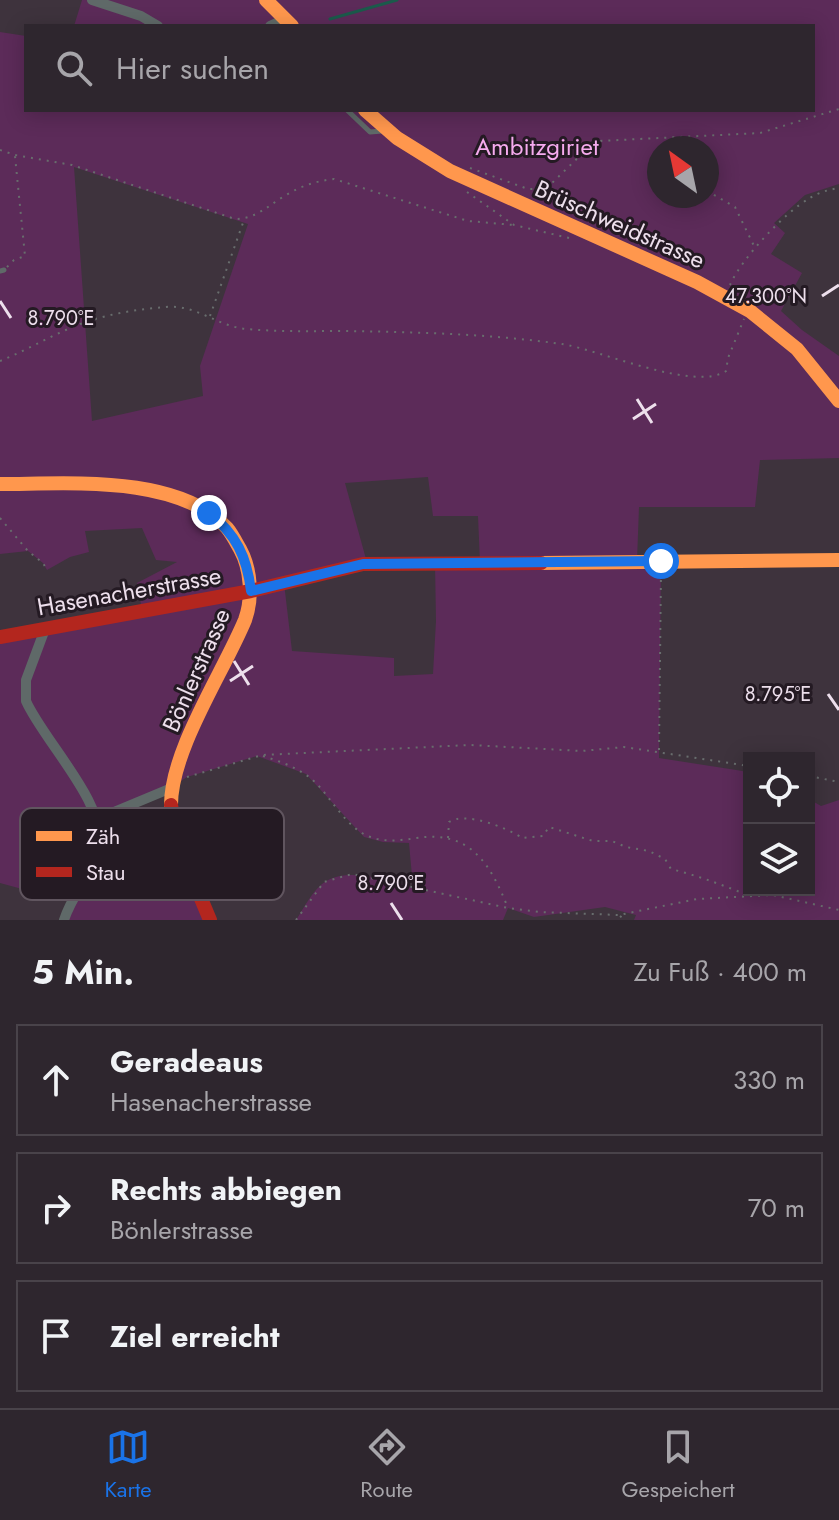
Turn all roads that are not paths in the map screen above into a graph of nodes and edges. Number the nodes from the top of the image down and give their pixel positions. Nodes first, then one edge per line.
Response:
1 (92, 0) edge
2 (266, 0) edge
3 (289, 22) edge
4 (155, 24) edge
5 (349, 112) edge
6 (367, 112) edge
7 (387, 131) junction
8 (839, 401) edge
9 (0, 484) edge
10 (839, 560) edge
11 (251, 591) junction
12 (45, 629) junction
13 (0, 637) edge
14 (169, 789) junction
15 (90, 808) edge
16 (123, 808) edge
17 (169, 808) edge
18 (71, 900) edge
19 (202, 900) edge
20 (64, 920) edge
21 (210, 920) edge

1 - 4 street
2 - 3 street
5 - 7 lane
6 - 7 street, Brüschweidstrasse
7 - 8 street, Brüschweidstrasse
9 - 11 street, Bönlerstrasse
10 - 11 street, Hasenacherstrasse
11 - 12 street, Hasenacherstrasse
11 - 14 street, Bönlerstrasse
12 - 13 street, Hasenacherstrasse
12 - 15 street
14 - 16 street
14 - 17 street, Bönlerstrasse
18 - 20 street
19 - 21 street, Bönlerstrasse

